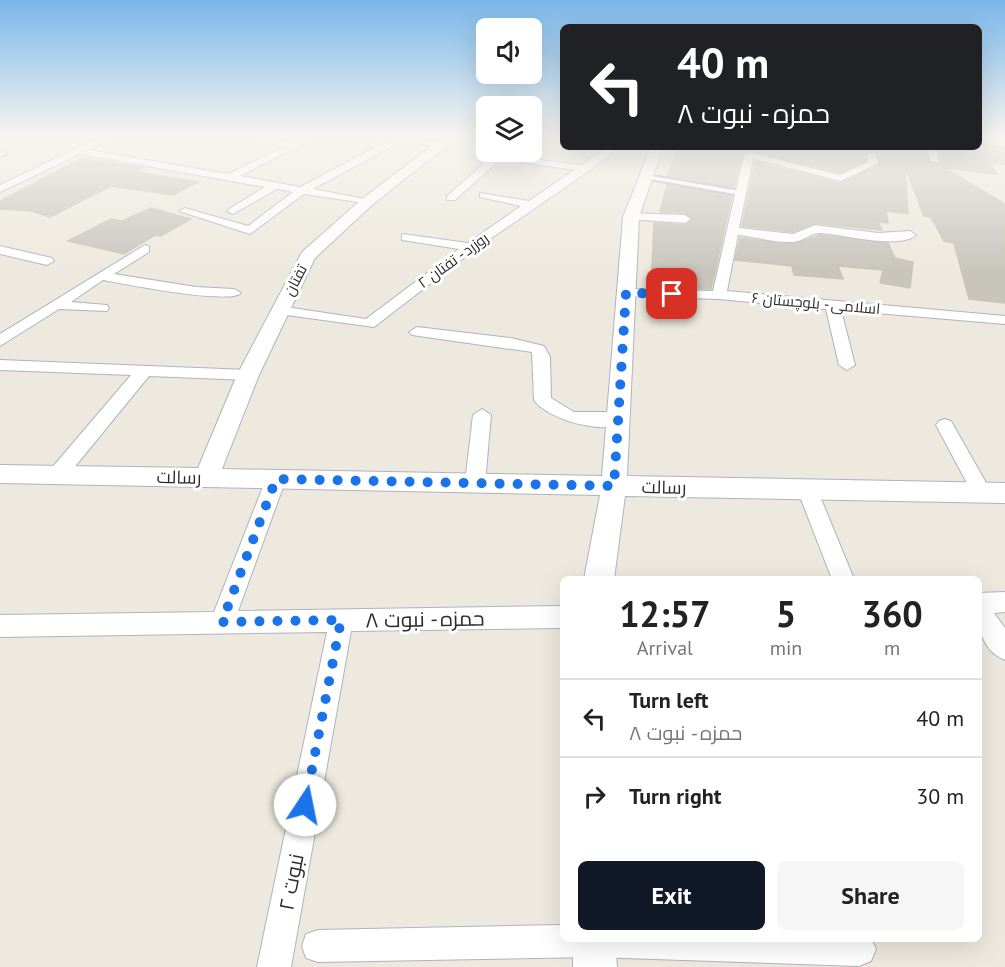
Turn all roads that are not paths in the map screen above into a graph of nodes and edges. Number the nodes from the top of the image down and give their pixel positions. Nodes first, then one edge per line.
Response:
1 (18, 180) edge
2 (240, 180) edge
3 (320, 180) edge
4 (396, 180) edge
5 (471, 180) edge
6 (570, 180) edge
7 (645, 180) edge
8 (664, 180) edge
9 (743, 180) edge
10 (275, 186) junction
11 (0, 189) edge
12 (301, 190) junction
13 (740, 193) junction
14 (484, 195) dead end
15 (451, 198) dead end
16 (367, 202) junction
17 (532, 205) junction
18 (185, 211) dead end
19 (233, 212) dead end
20 (631, 217) junction
21 (684, 219) dead end
22 (732, 230) junction
23 (910, 235) dead end
24 (406, 237) dead end
25 (470, 247) junction
26 (145, 249) dead end
27 (0, 250) edge
28 (47, 261) dead end
29 (101, 276) junction
30 (234, 293) dead end
31 (626, 293) junction
32 (719, 295) junction
33 (832, 303) junction
34 (56, 305) junction
35 (102, 308) dead end
36 (279, 310) junction
37 (1005, 320) edge
38 (417, 332) dead end
39 (0, 341) edge
40 (847, 364) dead end
41 (0, 365) edge
42 (144, 371) junction
43 (248, 375) junction
44 (482, 415) dead end
45 (618, 418) junction
46 (945, 425) dead end
47 (0, 474) edge
48 (57, 475) junction
49 (206, 478) junction
50 (276, 479) junction
51 (475, 483) junction
52 (614, 486) junction
53 (807, 489) junction
54 (994, 493) edge
55 (599, 576) edge
56 (842, 576) edge
57 (1005, 602) edge
58 (982, 603) edge
59 (982, 615) edge
60 (560, 617) edge
61 (341, 620) junction
62 (222, 622) junction
63 (0, 626) edge
64 (1005, 648) edge
65 (318, 946) dead end
66 (594, 949) edge
67 (859, 949) dead end
68 (274, 967) edge

1 - 11 street
2 - 10 street
3 - 12 street
4 - 16 street, تفتان
5 - 15 street
6 - 17 street, روزرد - تفتان ۲
7 - 20 street
8 - 13 lane
9 - 13 street
10 - 12 street
10 - 19 street
12 - 16 street
12 - 18 street
13 - 22 street
14 - 17 street
16 - 36 street, تفتان
17 - 25 street, روزرد - تفتان ۲
20 - 21 street
20 - 31 street
22 - 23 street
22 - 32 street
24 - 25 street
25 - 36 street, روزرد - تفتان ۲
26 - 29 street
27 - 28 street
29 - 30 street
29 - 34 street
31 - 32 street, اسلامی - بلوچستان ۶
31 - 45 street
32 - 33 street, اسلامی - بلوچستان ۶
33 - 37 street, اسلامی - بلوچستان ۶
33 - 40 street
34 - 35 street
34 - 39 street
36 - 43 street, تفتان
38 - 45 street
41 - 42 street
42 - 43 street
42 - 48 street
43 - 49 street, تفتان
44 - 51 street
45 - 52 street
46 - 54 street
47 - 48 street, رسالت
48 - 49 street, رسالت
49 - 50 street, رسالت
50 - 51 street, رسالت
50 - 62 street
51 - 52 street, رسالت
52 - 53 street, رسالت
52 - 55 street
53 - 54 street, رسالت
53 - 56 street
57 - 58 street
59 - 64 street
60 - 61 street, حمزه - نبوت ۸
61 - 62 street, حمزه - نبوت ۸
61 - 68 street, نبوت ۲
62 - 63 street, حمزه - نبوت ۸
65 - 66 street
66 - 67 street

